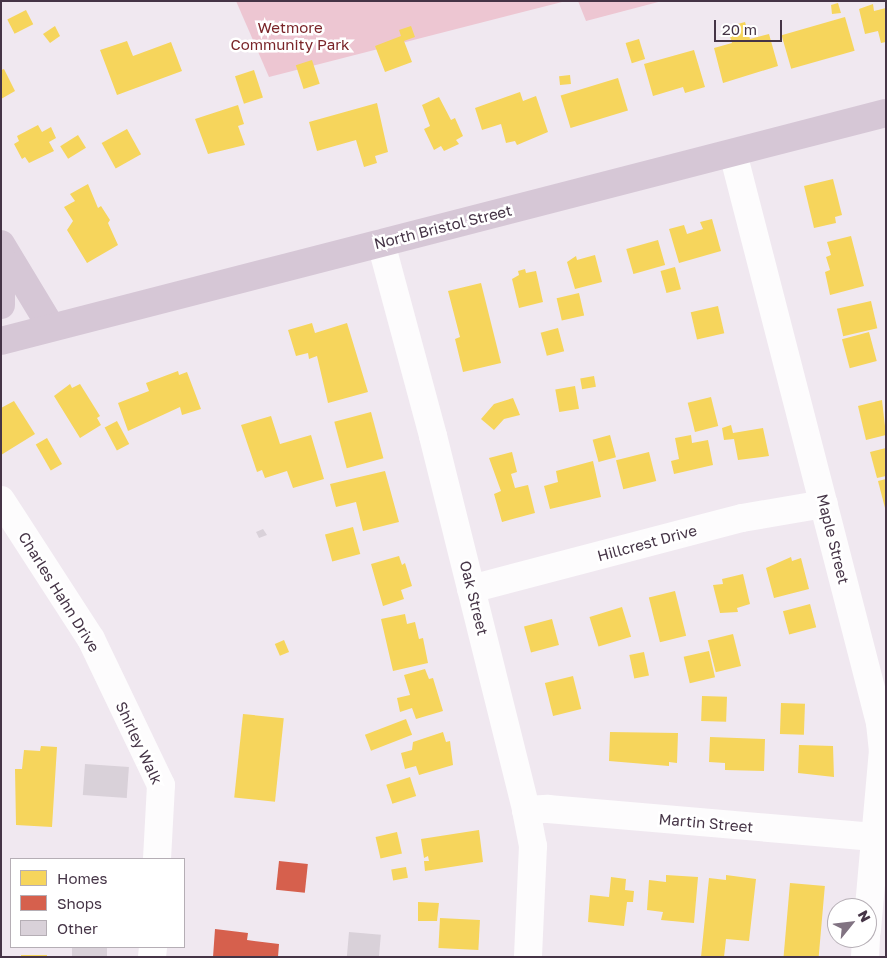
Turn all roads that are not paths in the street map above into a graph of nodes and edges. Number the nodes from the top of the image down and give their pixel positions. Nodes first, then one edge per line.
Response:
1 (886, 114) edge
2 (733, 153) junction
3 (381, 243) junction
4 (1, 244) edge
5 (1, 256) edge
6 (1, 305) edge
7 (51, 327) junction
8 (1, 341) edge
9 (1, 500) edge
10 (824, 504) junction
11 (471, 589) junction
12 (112, 687) joint
13 (526, 810) junction
14 (881, 838) edge
15 (157, 858) edge
16 (872, 898) edge
17 (528, 957) edge

1 - 2 main road, North Bristol Street
2 - 3 main road, North Bristol Street
2 - 10 street, Maple Street
3 - 7 main road, North Bristol Street
3 - 11 street, Oak Street
4 - 7 main road
5 - 6 main road
7 - 8 main road, North Bristol Street
9 - 12 street, Charles Hahn Drive
10 - 11 street, Hillcrest Drive
10 - 14 street, Maple Street
11 - 13 street, Oak Street
12 - 15 street, Shirley Walk
13 - 14 street, Martin Street
13 - 17 street, Oak Street
14 - 16 street, Maple Street

